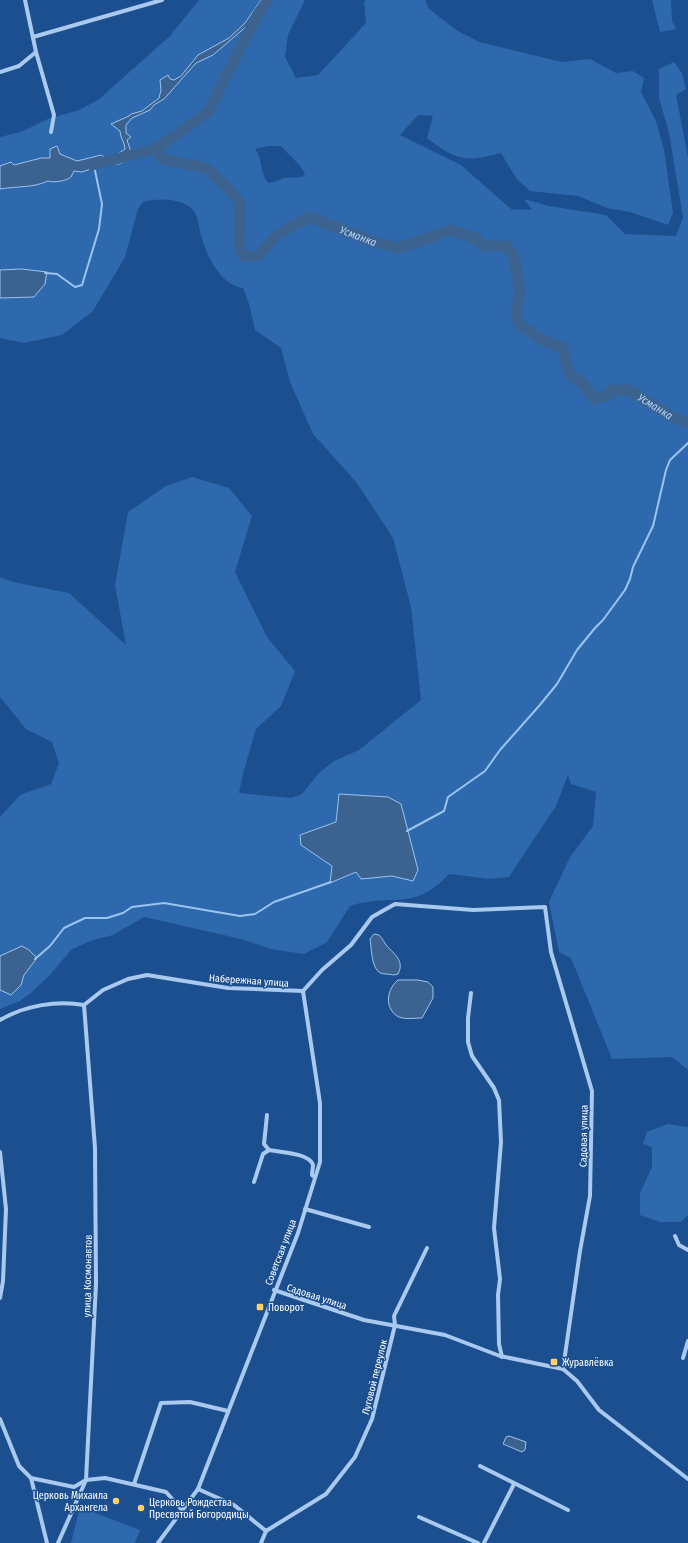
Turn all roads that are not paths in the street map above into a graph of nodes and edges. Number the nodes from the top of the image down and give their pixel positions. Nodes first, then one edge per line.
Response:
1 (25, 0) edge
2 (162, 0) edge
3 (33, 37) junction
4 (36, 52) junction
5 (0, 72) edge
6 (51, 132) dead end
7 (545, 907) joint
8 (303, 991) junction
9 (471, 993) dead end
10 (84, 1005) junction
11 (0, 1020) edge
12 (268, 1114) dead end
13 (269, 1150) junction
14 (0, 1152) edge
15 (315, 1177) junction
16 (254, 1182) dead end
17 (305, 1208) junction
18 (369, 1227) dead end
19 (676, 1236) dead end
20 (427, 1248) dead end
21 (688, 1250) edge
22 (274, 1290) junction
23 (0, 1298) edge
24 (395, 1325) junction
25 (688, 1341) edge
26 (502, 1357) junction
27 (683, 1358) dead end
28 (563, 1369) junction
29 (228, 1411) junction
30 (0, 1419) edge
31 (480, 1466) dead end
32 (31, 1478) junction
33 (688, 1479) edge
34 (86, 1480) junction
35 (134, 1484) junction
36 (514, 1484) junction
37 (198, 1489) junction
38 (182, 1510) junction
39 (568, 1510) dead end
40 (419, 1517) dead end
41 (266, 1531) junction
42 (47, 1543) edge
43 (58, 1543) edge
44 (158, 1543) edge
45 (261, 1543) edge
46 (478, 1543) edge
47 (484, 1543) edge

1 - 3 street
2 - 3 street
3 - 4 street
4 - 5 street
4 - 6 street
7 - 8 street, Набережная улица
7 - 28 street, Садовая улица
8 - 10 street, Набережная улица
8 - 15 street, Советская улица
9 - 26 street
10 - 11 street
10 - 34 street, улица Космонавтов
12 - 13 street
13 - 15 street
13 - 16 street
14 - 23 street
15 - 17 street, Советская улица
17 - 18 street
17 - 22 street, Советская улица
19 - 21 street
20 - 24 street, Луговой переулок
22 - 24 street, Садовая улица
22 - 29 street, Советская улица
24 - 26 street, Садовая улица
24 - 41 street, Луговой переулок
25 - 27 street
26 - 28 street, Садовая улица
28 - 33 street
29 - 35 street
29 - 37 street, Советская улица
30 - 32 street
31 - 36 street
32 - 34 street
32 - 42 street
34 - 35 street
34 - 43 street, улица Космонавтов
35 - 38 street
36 - 39 street
36 - 47 street
37 - 38 street, Советская улица
37 - 41 street
38 - 44 street, Советская улица
40 - 46 street
41 - 45 street

